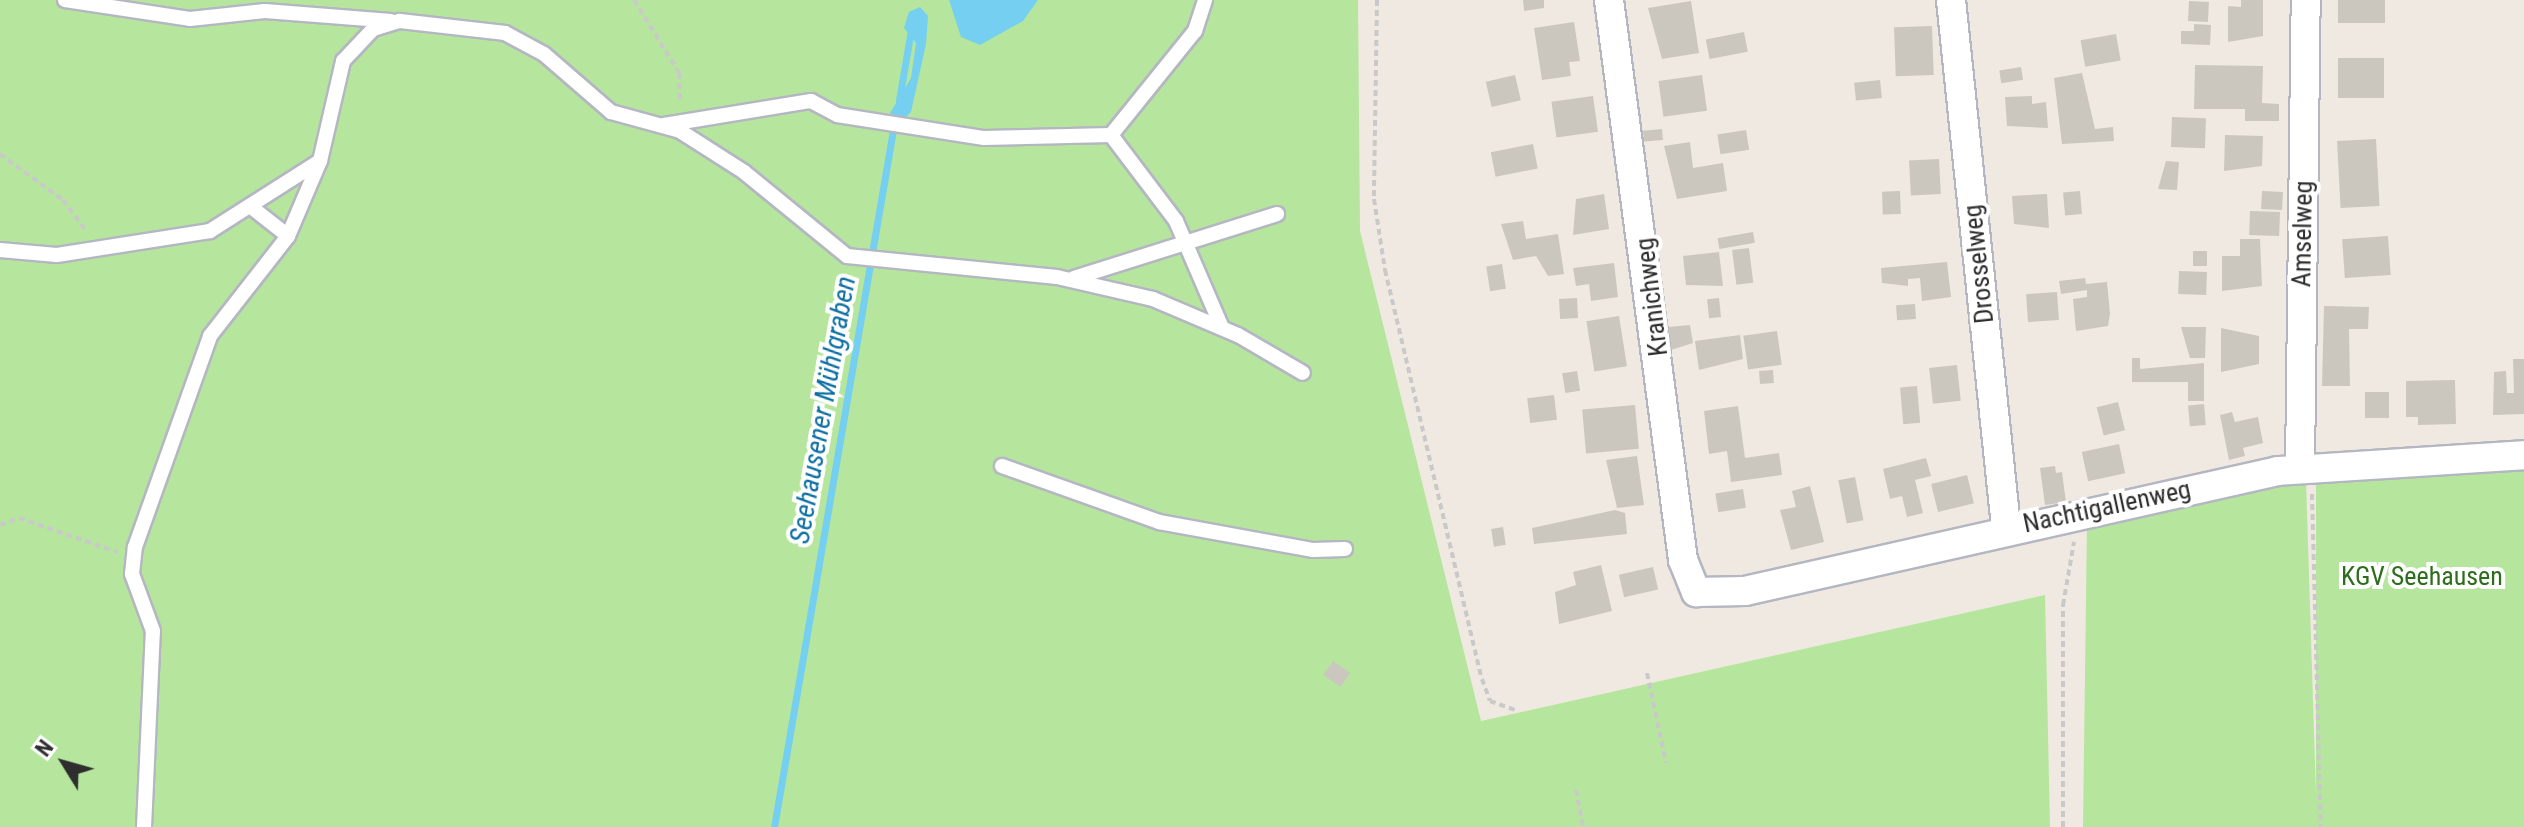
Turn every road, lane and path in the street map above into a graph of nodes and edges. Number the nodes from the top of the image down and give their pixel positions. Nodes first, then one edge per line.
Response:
1 (65, 0) edge
2 (634, 0) edge
3 (1205, 0) edge
4 (1377, 0) edge
5 (1609, 0) edge
6 (1951, 0) edge
7 (2306, 0) edge
8 (400, 21) junction
9 (660, 126) junction
10 (1111, 135) junction
11 (0, 154) edge
12 (320, 161) junction
13 (250, 206) junction
14 (1277, 214) dead end
15 (288, 236) junction
16 (1186, 245) junction
17 (100, 248) junction
18 (0, 250) edge
19 (1070, 280) junction
20 (1222, 328) junction
21 (1303, 373) dead end
22 (2524, 455) edge
23 (1002, 466) dead end
24 (2306, 468) junction
25 (2079, 513) junction
26 (0, 525) edge
27 (2006, 527) junction
28 (1345, 549) dead end
29 (134, 559) junction
30 (1696, 592) joint
31 (1647, 673) dead end
32 (1515, 710) dead end
33 (1666, 763) dead end
34 (1576, 790) dead end
35 (144, 827) edge
36 (1583, 827) edge
37 (2063, 827) edge
38 (2321, 827) edge

1 - 8 lane
2 - 9 path
3 - 10 lane
4 - 32 path
5 - 30 street, Kranichweg
6 - 27 street, Drosselweg
7 - 24 street, Amselweg
8 - 9 lane
8 - 12 lane
9 - 10 lane
9 - 19 lane
10 - 16 lane
11 - 17 path
12 - 13 lane
12 - 15 lane
13 - 15 lane
13 - 17 lane
14 - 16 lane
15 - 29 lane
16 - 19 lane
16 - 20 lane
17 - 18 lane
19 - 20 lane
20 - 21 lane
22 - 24 street, Nachtigallenweg
23 - 28 lane
24 - 25 street, Nachtigallenweg
24 - 38 path
25 - 27 street, Nachtigallenweg
25 - 37 path
26 - 29 path
27 - 30 street, Nachtigallenweg
29 - 35 lane
31 - 33 path
34 - 36 path

